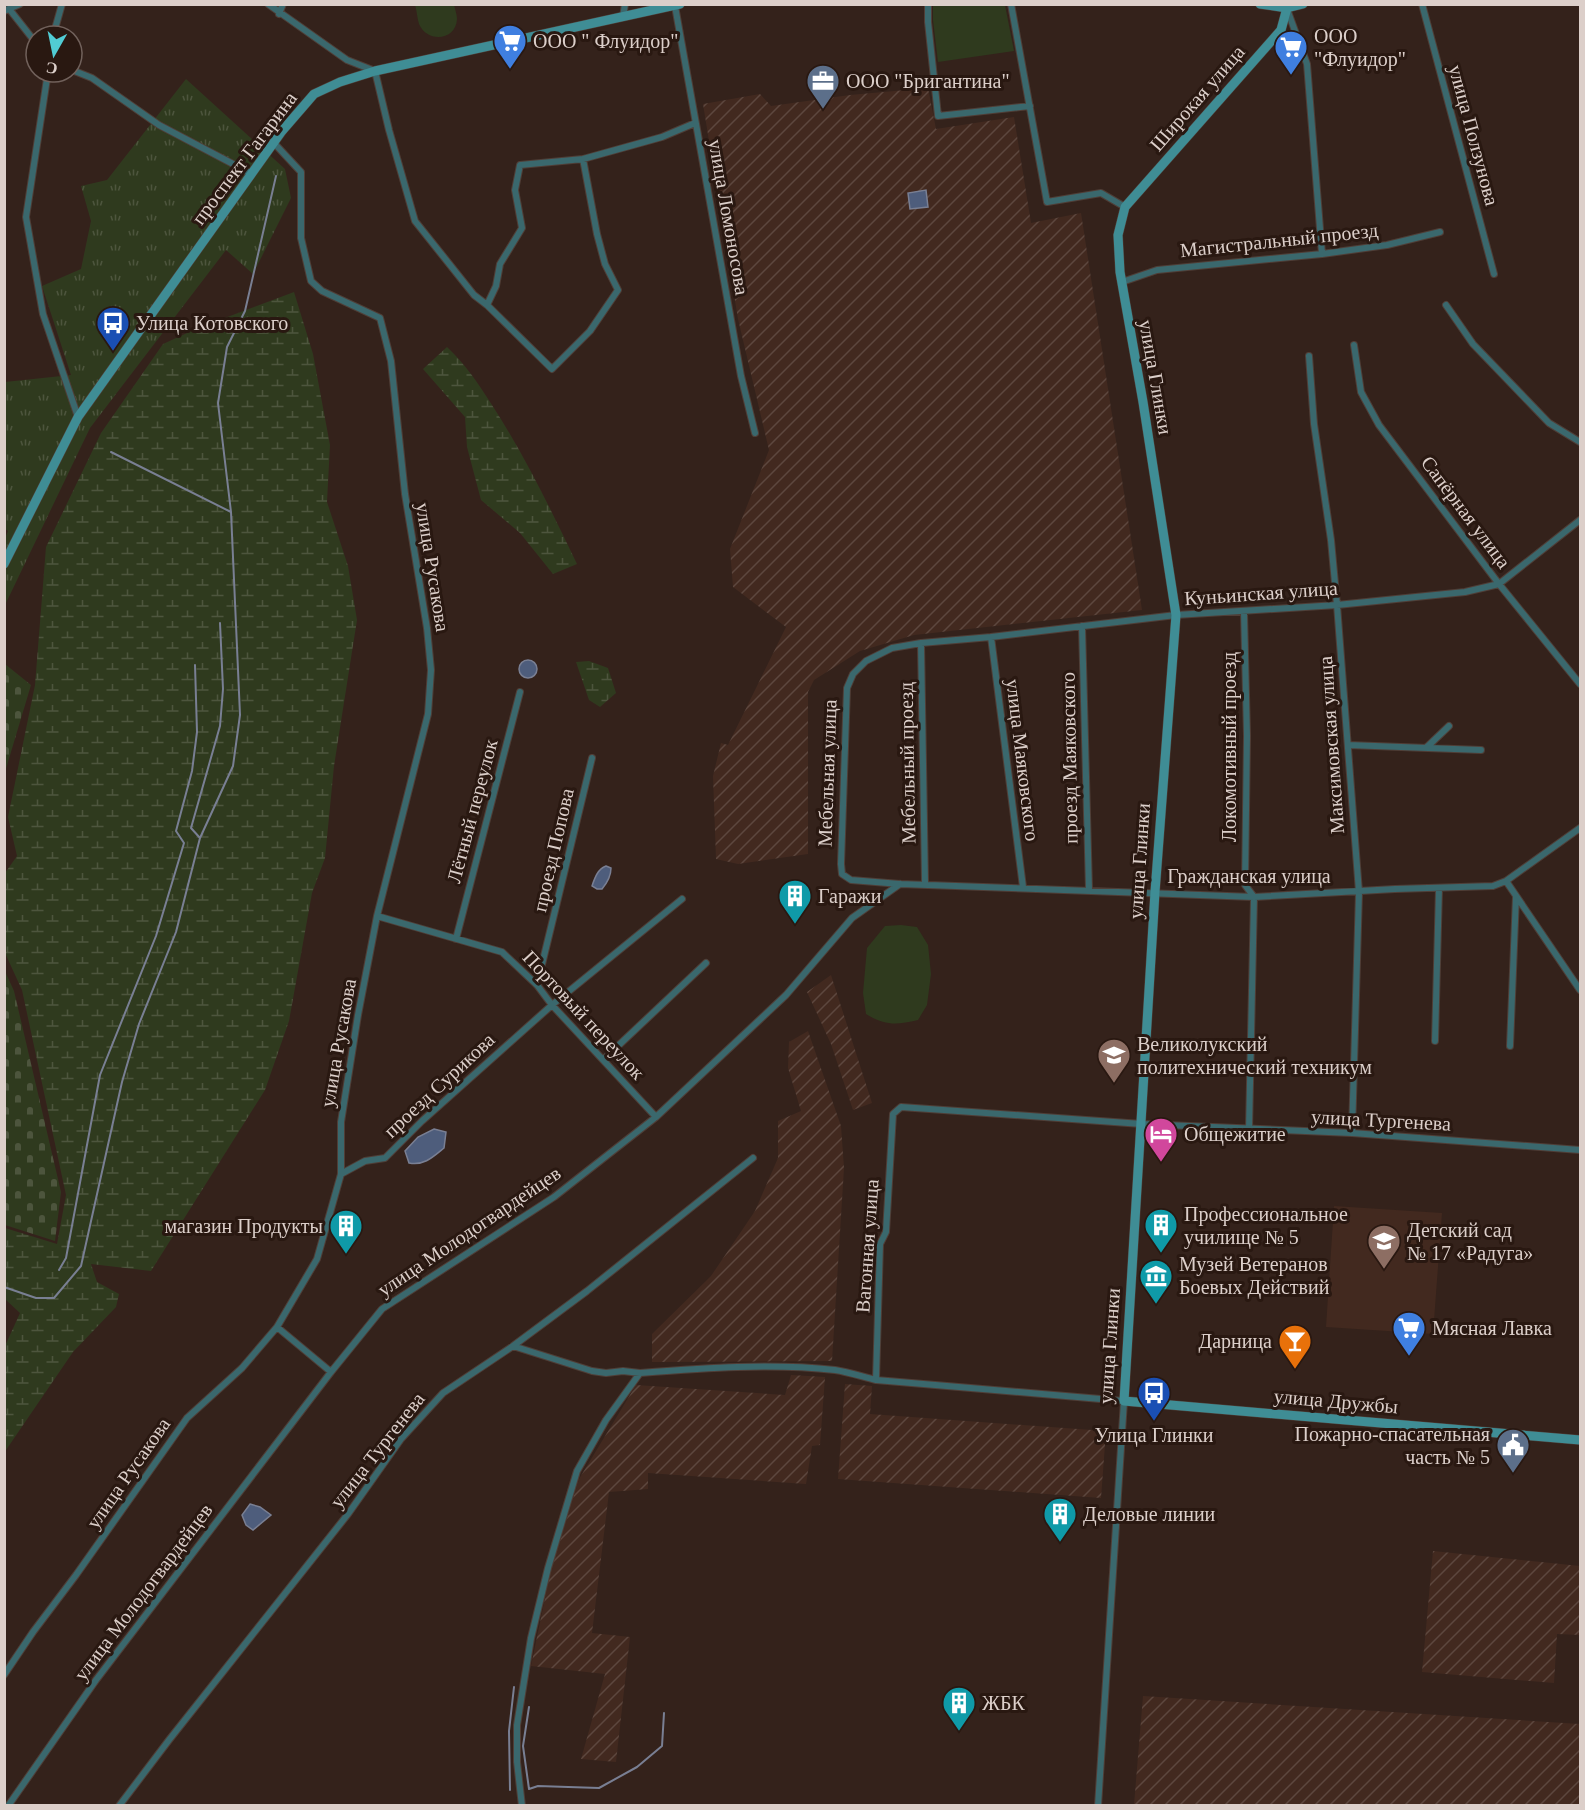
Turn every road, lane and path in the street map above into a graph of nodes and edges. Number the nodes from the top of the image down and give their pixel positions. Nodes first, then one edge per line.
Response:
1 (20, 4) edge
2 (62, 4) edge
3 (268, 4) edge
4 (284, 4) edge
5 (625, 4) edge
6 (928, 4) edge
7 (1011, 4) edge
8 (1260, 4) edge
9 (1303, 4) edge
10 (1422, 4) edge
11 (678, 5) edge
12 (1287, 6) edge
13 (7, 11) edge
14 (279, 14) junction
15 (623, 17) junction
16 (56, 24) edge
17 (24, 30) edge
18 (375, 71) junction
19 (84, 75) edge
20 (46, 84) edge
21 (1030, 106) junction
22 (695, 123) junction
23 (274, 143) junction
24 (584, 159) junction
25 (252, 174) junction
26 (1125, 207) junction
27 (1440, 232) dead end
28 (1322, 254) junction
29 (1494, 274) dead end
30 (1122, 282) junction
31 (487, 305) junction
32 (1446, 305) dead end
33 (1354, 345) dead end
34 (1309, 356) dead end
35 (78, 417) junction
36 (755, 433) dead end
37 (1581, 442) edge
38 (1581, 520) edge
39 (4, 564) edge
40 (1499, 584) junction
41 (1337, 605) junction
42 (1244, 612) junction
43 (1176, 615) junction
44 (1082, 626) junction
45 (991, 637) junction
46 (921, 643) junction
47 (853, 674) joint
48 (1581, 684) edge
49 (520, 692) dead end
50 (1449, 726) dead end
51 (1348, 745) junction
52 (1427, 747) junction
53 (1481, 750) dead end
54 (592, 758) dead end
55 (1580, 829) edge
56 (842, 874) joint
57 (1506, 881) junction
58 (926, 883) junction
59 (900, 884) junction
60 (1023, 887) junction
61 (1439, 888) junction
62 (1089, 890) junction
63 (1155, 892) junction
64 (1359, 892) junction
65 (1516, 896) junction
66 (1254, 897) junction
67 (682, 899) dead end
68 (377, 916) junction
69 (456, 939) junction
70 (706, 963) dead end
71 (537, 985) junction
72 (1581, 990) edge
73 (552, 1005) junction
74 (1435, 1041) dead end
75 (1510, 1046) dead end
76 (603, 1060) junction
77 (893, 1114) joint
78 (656, 1117) junction
79 (1142, 1124) junction
80 (1249, 1130) junction
81 (1352, 1133) junction
82 (1581, 1150) edge
83 (753, 1158) dead end
84 (341, 1174) junction
85 (277, 1327) junction
86 (513, 1346) junction
87 (331, 1372) junction
88 (640, 1373) junction
89 (876, 1380) junction
90 (1124, 1401) junction
91 (1581, 1440) edge
92 (4, 1675) edge
93 (8, 1806) edge
94 (119, 1806) edge
95 (522, 1806) edge
96 (1098, 1806) edge

1 - 13 street
2 - 16 street
3 - 14 street
4 - 14 street
5 - 15 street
6 - 21 street
7 - 21 street
8 - 12 street
9 - 12 street
10 - 29 street, улица Ползунова
11 - 15 street, проспект Гагарина
11 - 22 street, улица Ломоносова
12 - 26 street, Широкая улица
12 - 28 street
13 - 17 street
14 - 18 street
15 - 18 street, проспект Гагарина
18 - 23 street, проспект Гагарина
18 - 31 street
19 - 25 street
20 - 35 street
21 - 26 street
22 - 24 street
22 - 36 street, улица Ломоносова
23 - 25 street, проспект Гагарина
23 - 68 street, улица Русакова
24 - 31 street
24 - 31 street
25 - 35 street, проспект Гагарина
26 - 30 street, улица Глинки
27 - 28 street, Магистральный проезд
28 - 30 street, Магистральный проезд
30 - 43 street, улица Глинки
32 - 37 street
33 - 40 street, Сапёрная улица
34 - 41 street, Максимовская улица
35 - 39 street, проспект Гагарина
38 - 40 street, Куньинская улица
40 - 41 street, Куньинская улица
40 - 48 street, Сапёрная улица
41 - 42 street, Куньинская улица
41 - 51 street, Максимовская улица
42 - 43 street, Куньинская улица
42 - 66 street, Локомотивный проезд
43 - 44 street, Куньинская улица
43 - 63 street, улица Глинки
44 - 45 street, Куньинская улица
44 - 62 street, проезд Маяковского
45 - 46 street, Куньинская улица
45 - 60 street, улица Маяковского
46 - 47 street, Куньинская улица
46 - 58 street, Мебельный проезд
47 - 56 street, Мебельная улица
49 - 69 street, Лётный переулок
50 - 52 street
51 - 52 street
51 - 64 street, Максимовская улица
52 - 53 street
54 - 71 street, проезд Попова
55 - 57 street, Гражданская улица
56 - 59 street, Гражданская улица
57 - 61 street, Гражданская улица
57 - 65 street
58 - 59 street, Гражданская улица
58 - 60 street, Гражданская улица
59 - 78 street, улица Молодогвардейцев
60 - 62 street, Гражданская улица
61 - 64 street, Гражданская улица
61 - 74 street
62 - 63 street, Гражданская улица
63 - 66 street, Гражданская улица
63 - 79 street, улица Глинки
64 - 66 street, Гражданская улица
64 - 81 street, Максимовская улица
65 - 72 street
65 - 75 street
66 - 80 street, Локомотивный проезд
67 - 73 street
68 - 69 street, Портовый переулок
68 - 84 street, улица Русакова
69 - 71 street, Портовый переулок
70 - 76 street
71 - 73 street, Портовый переулок
73 - 76 street, Портовый переулок
73 - 84 street, проезд Сурикова
76 - 78 street, Портовый переулок
77 - 79 street, улица Тургенева
77 - 89 street, Вагонная улица
78 - 87 street, улица Молодогвардейцев
79 - 80 street, улица Тургенева
79 - 90 street, улица Глинки
80 - 81 street, улица Тургенева
81 - 82 street, улица Тургенева
83 - 86 street, улица Тургенева
84 - 85 street, улица Русакова
85 - 87 street
85 - 92 street, улица Русакова
86 - 88 street
86 - 94 street, улица Тургенева
87 - 93 street, улица Молодогвардейцев
88 - 89 street
88 - 95 street
89 - 90 street
90 - 91 street, улица Дружбы
90 - 96 street, улица Глинки

